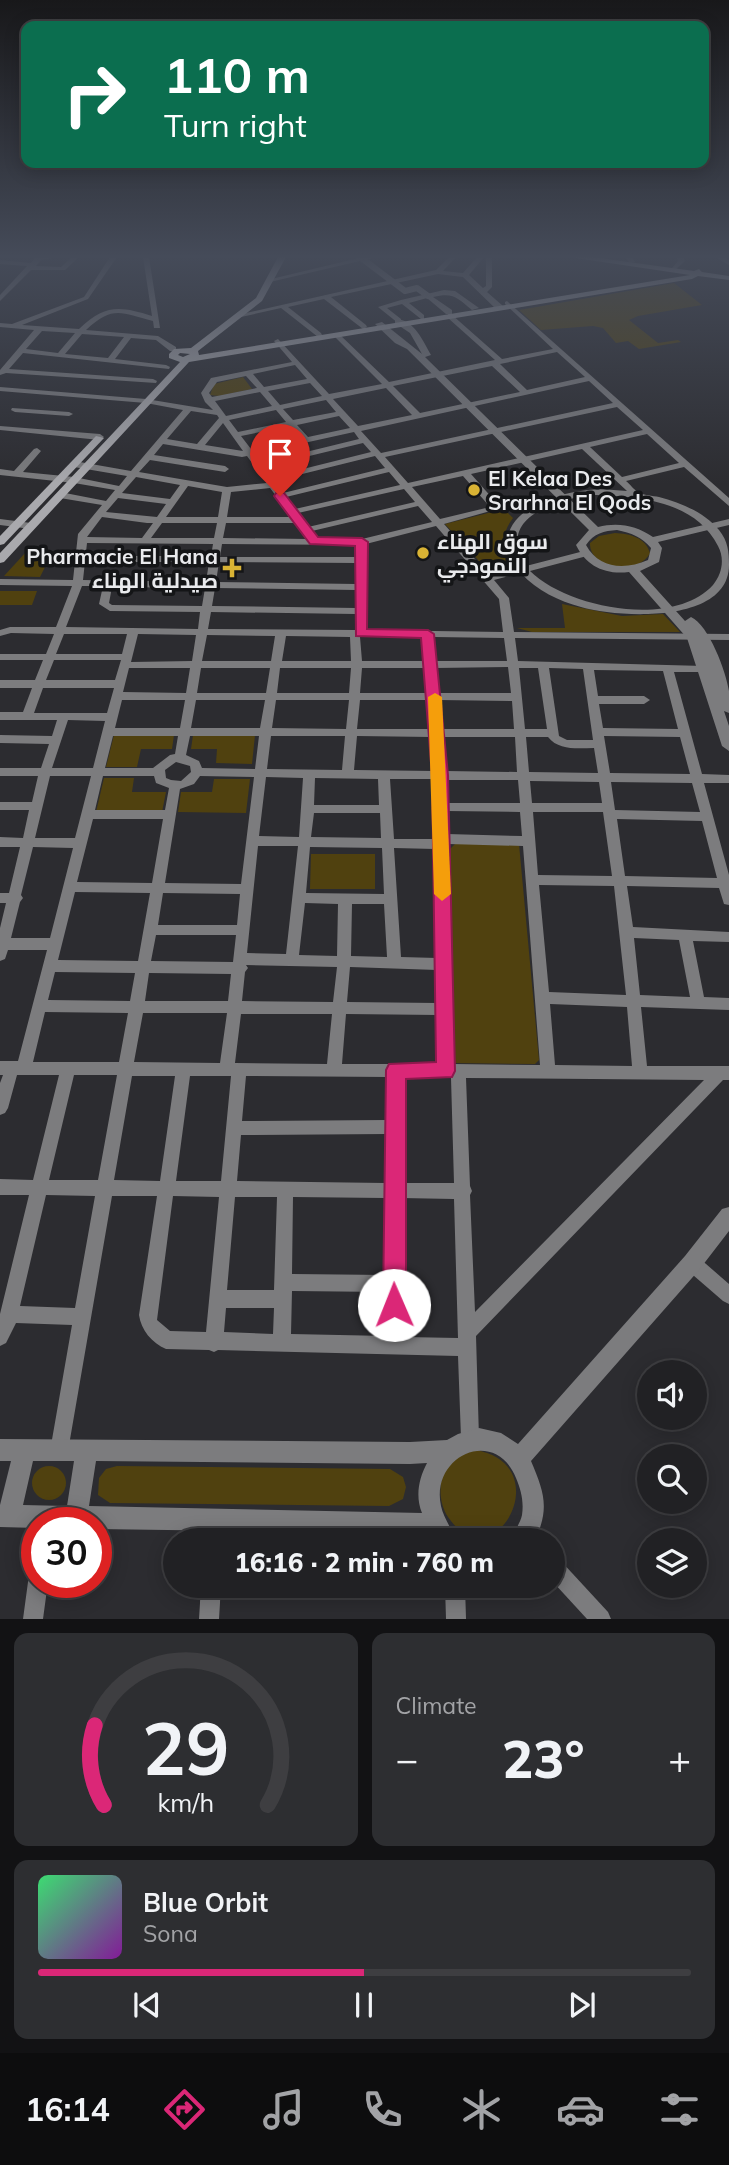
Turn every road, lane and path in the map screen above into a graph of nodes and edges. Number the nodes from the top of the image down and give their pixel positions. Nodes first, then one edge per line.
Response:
1 (36, 333) edge
2 (80, 333) edge
3 (100, 333) edge
4 (157, 333) edge
5 (217, 333) edge
6 (228, 333) edge
7 (315, 333) edge
8 (332, 333) edge
9 (350, 333) edge
10 (390, 333) edge
11 (413, 333) edge
12 (468, 333) edge
13 (536, 333) edge
14 (129, 335) junction
15 (318, 335) junction
16 (338, 335) junction
17 (158, 338) junction
18 (418, 342) junction
19 (280, 343) junction
20 (261, 344) junction
21 (405, 344) junction
22 (557, 350) junction
23 (21, 351) junction
24 (183, 354) junction
25 (60, 355) junction
26 (91, 359) junction
27 (110, 361) junction
28 (497, 362) junction
29 (296, 363) junction
30 (166, 368) junction
31 (248, 373) junction
32 (1, 374) edge
33 (442, 374) junction
34 (78, 376) junction
35 (87, 377) junction
36 (589, 379) junction
37 (312, 380) junction
38 (153, 381) junction
39 (385, 385) junction
40 (0, 389) edge
41 (262, 390) junction
42 (31, 391) junction
43 (524, 391) junction
44 (74, 395) junction
45 (327, 396) junction
46 (208, 400) junction
47 (140, 401) junction
48 (472, 403) junction
49 (618, 404) junction
50 (277, 407) junction
51 (189, 408) junction
52 (15, 410) junction
53 (341, 412) junction
54 (69, 414) dead end
55 (416, 414) junction
56 (220, 416) junction
57 (291, 423) junction
58 (1, 426) edge
59 (355, 428) junction
60 (499, 430) junction
61 (648, 431) junction
62 (235, 435) junction
63 (100, 438) junction
64 (305, 439) junction
65 (366, 440) junction
66 (162, 441) junction
67 (583, 445) junction
68 (199, 447) junction
69 (37, 451) dead end
70 (247, 452) junction
71 (312, 453) junction
72 (379, 455) junction
73 (150, 457) junction
74 (528, 458) junction
75 (74, 464) junction
76 (685, 464) junction
77 (86, 466) junction
78 (258, 466) junction
79 (323, 466) junction
80 (225, 469) dead end
81 (391, 469) junction
82 (9, 472) edge
83 (464, 472) junction
84 (136, 474) junction
85 (61, 478) junction
86 (74, 480) junction
87 (620, 480) junction
88 (336, 481) junction
89 (270, 482) junction
90 (0, 483) edge
91 (186, 483) junction
92 (405, 485) junction
93 (227, 490) junction
94 (120, 492) junction
95 (635, 494) junction
96 (60, 495) junction
97 (280, 496) junction
98 (565, 496) junction
99 (171, 502) junction
100 (421, 503) junction
101 (729, 503) edge
102 (109, 504) junction
103 (100, 514) junction
104 (295, 516) junction
105 (366, 517) junction
106 (160, 520) junction
107 (222, 520) junction
108 (0, 522) edge
109 (439, 522) junction
110 (729, 522) edge
111 (18, 523) junction
112 (31, 526) junction
113 (710, 527) junction
114 (599, 529) junction
115 (306, 530) junction
116 (382, 537) junction
117 (82, 540) junction
118 (145, 540) junction
119 (218, 540) junction
120 (652, 540) junction
121 (314, 541) junction
122 (0, 542) edge
123 (362, 542) junction
124 (584, 554) junction
125 (116, 559) dead end
126 (215, 559) junction
127 (0, 560) edge
128 (362, 560) junction
129 (638, 569) junction
130 (523, 570) junction
131 (488, 579) junction
132 (0, 582) edge
133 (78, 584) junction
134 (108, 584) junction
135 (210, 586) junction
136 (361, 587) junction
137 (676, 608) junction
138 (206, 609) junction
139 (361, 611) junction
140 (58, 631) junction
141 (202, 631) junction
142 (132, 632) junction
143 (281, 632) junction
144 (0, 633) edge
145 (358, 633) junction
146 (428, 634) junction
147 (509, 635) junction
148 (698, 637) junction
149 (729, 637) edge
150 (0, 657) edge
151 (48, 657) junction
152 (125, 661) junction
153 (432, 664) junction
154 (513, 664) junction
155 (196, 665) junction
156 (357, 665) junction
157 (544, 665) junction
158 (588, 665) junction
159 (274, 666) junction
160 (667, 668) junction
161 (704, 669) junction
162 (0, 684) edge
163 (38, 684) junction
164 (118, 690) junction
165 (435, 696) junction
166 (517, 697) junction
167 (191, 698) junction
168 (270, 698) junction
169 (354, 698) junction
170 (593, 700) junction
171 (644, 700) dead end
172 (724, 701) edge
173 (0, 716) edge
174 (27, 716) junction
175 (64, 717) junction
176 (111, 717) junction
177 (351, 731) junction
178 (107, 732) junction
179 (184, 733) junction
180 (266, 733) junction
181 (436, 733) junction
182 (520, 733) junction
183 (552, 733) junction
184 (683, 733) junction
185 (599, 738) junction
186 (0, 739) edge
187 (55, 740) junction
188 (729, 746) edge
189 (180, 758) junction
190 (0, 772) edge
191 (45, 772) junction
192 (97, 772) junction
193 (157, 772) junction
194 (197, 772) junction
195 (259, 773) junction
196 (309, 773) junction
197 (348, 774) junction
198 (384, 775) junction
199 (440, 775) junction
200 (522, 776) junction
201 (605, 778) junction
202 (698, 779) junction
203 (729, 779) edge
204 (175, 786) junction
205 (0, 806) edge
206 (37, 806) junction
207 (525, 806) junction
208 (441, 807) junction
209 (308, 809) junction
210 (387, 809) junction
211 (610, 811) junction
212 (87, 814) junction
213 (170, 815) junction
214 (708, 817) junction
215 (253, 841) junction
216 (441, 841) junction
217 (527, 841) junction
218 (0, 842) edge
219 (305, 842) junction
220 (30, 843) junction
221 (80, 843) junction
222 (388, 843) junction
223 (531, 880) junction
224 (620, 882) junction
225 (727, 883) edge
226 (69, 887) junction
227 (158, 887) junction
228 (248, 889) junction
229 (0, 898) edge
230 (16, 898) junction
231 (298, 898) junction
232 (345, 899) junction
233 (392, 899) junction
234 (729, 900) edge
235 (150, 930) junction
236 (244, 930) junction
237 (627, 932) junction
238 (685, 935) junction
239 (729, 937) edge
240 (55, 944) junction
241 (1, 947) edge
242 (292, 960) junction
243 (344, 962) junction
244 (241, 963) junction
245 (394, 963) junction
246 (444, 964) junction
247 (49, 966) junction
248 (144, 967) junction
249 (541, 998) junction
250 (635, 1001) junction
251 (698, 1003) junction
252 (729, 1004) edge
253 (39, 1006) junction
254 (136, 1007) junction
255 (235, 1007) junction
256 (444, 1009) junction
257 (341, 1010) junction
258 (12, 1068) edge
259 (68, 1068) junction
260 (126, 1069) junction
261 (184, 1069) junction
262 (233, 1069) junction
263 (334, 1070) junction
264 (396, 1070) junction
265 (452, 1071) junction
266 (548, 1071) junction
267 (640, 1072) junction
268 (725, 1073) edge
269 (0, 1108) edge
270 (395, 1127) junction
271 (233, 1128) junction
272 (0, 1186) edge
273 (38, 1187) junction
274 (105, 1188) junction
275 (167, 1188) junction
276 (226, 1189) junction
277 (285, 1189) junction
278 (393, 1190) junction
279 (464, 1191) junction
280 (729, 1216) edge
281 (692, 1263) junction
282 (394, 1284) junction
283 (284, 1290) junction
284 (729, 1295) edge
285 (218, 1299) junction
286 (9, 1314) junction
287 (82, 1317) junction
288 (0, 1337) edge
289 (468, 1339) junction
290 (214, 1343) junction
291 (282, 1344) junction
292 (396, 1346) junction
293 (470, 1438) junction
294 (0, 1450) edge
295 (24, 1450) junction
296 (59, 1451) junction
297 (87, 1451) junction
298 (447, 1451) junction
299 (519, 1459) junction
300 (78, 1507) edge
301 (5, 1516) edge
302 (112, 1520) edge
303 (194, 1528) edge
304 (260, 1528) edge
305 (428, 1528) edge
306 (438, 1528) edge
307 (529, 1528) edge
308 (565, 1580) edge
309 (36, 1598) edge
310 (210, 1598) edge
311 (455, 1598) edge
312 (33, 1619) edge
313 (209, 1619) edge
314 (456, 1619) edge
315 (601, 1619) edge

1 - 23 street
2 - 25 street
3 - 14 street
4 - 17 street
5 - 24 main road
6 - 20 main road
7 - 15 street
8 - 15 main road
9 - 16 main road
10 - 21 street
11 - 18 street
12 - 28 street
13 - 22 street
14 - 17 street
14 - 27 street
15 - 19 main road
16 - 19 main road
16 - 39 street
17 - 24 street
18 - 21 street
18 - 33 street
19 - 20 main road
19 - 24 main road
19 - 29 street
20 - 24 main road
21 - 33 street
22 - 28 street
22 - 36 street
23 - 25 street
23 - 32 street
24 - 30 main road
24 - 47 main road
25 - 26 street
26 - 27 street
26 - 34 street
27 - 30 street
28 - 33 street
28 - 43 street
29 - 31 street
29 - 37 street
30 - 38 main road
31 - 41 street
31 - 46 street
32 - 34 street
33 - 39 street
33 - 48 street
34 - 35 street
35 - 38 street
35 - 44 street
36 - 43 street
36 - 49 street
37 - 41 street
37 - 45 street
38 - 47 main road
39 - 45 street
39 - 55 street
40 - 42 street
41 - 46 street
41 - 50 street
42 - 44 street
42 - 52 street
43 - 48 street
44 - 47 street
45 - 50 street
45 - 53 street
46 - 56 street
47 - 51 street
47 - 63 main road
47 - 77 main road
48 - 55 street
48 - 60 street
49 - 60 street
49 - 61 street
50 - 56 street
50 - 57 street
51 - 56 street
51 - 66 street
52 - 54 street
52 - 58 street
53 - 57 street
53 - 59 street
55 - 59 street
56 - 62 street
56 - 68 street
57 - 62 street
57 - 64 street
58 - 63 street
59 - 64 street
59 - 65 street
60 - 72 street
60 - 74 street
61 - 67 street
61 - 76 street
62 - 70 street
63 - 75 main road
64 - 70 street
65 - 71 street
65 - 72 street
66 - 68 street
66 - 73 street
67 - 74 street
67 - 87 street
68 - 70 street
69 - 82 street
70 - 78 street
71 - 78 street
71 - 79 street
72 - 79 street
72 - 81 street
73 - 80 street
73 - 84 street
74 - 83 street
74 - 98 street
75 - 77 street
75 - 85 main road
76 - 87 street
76 - 101 street
77 - 84 street
77 - 86 main road
78 - 89 street
79 - 88 street
79 - 89 street
81 - 88 street
81 - 92 street
82 - 85 street
82 - 90 street
83 - 92 street
83 - 109 street
84 - 91 street
84 - 94 street
85 - 86 street
85 - 111 main road
86 - 94 street
86 - 96 main road
87 - 95 street
88 - 97 street
89 - 93 street
89 - 97 street
91 - 93 street
91 - 99 street
92 - 100 street
92 - 104 street
93 - 107 street
94 - 99 street
94 - 102 street
95 - 98 street
95 - 113 street
96 - 102 street
96 - 112 main road
97 - 104 street
98 - 114 street
98 - 130 street
99 - 106 street
100 - 105 street
100 - 109 street
102 - 103 street
103 - 106 street
103 - 117 street
104 - 107 street
104 - 115 street
105 - 115 street
105 - 116 street
106 - 107 street
106 - 118 street
107 - 119 street
108 - 111 street
109 - 116 street
109 - 131 street
110 - 113 street
111 - 112 street
111 - 122 main road
112 - 127 main road
113 - 120 street
113 - 137 street
114 - 120 street
114 - 124 street
115 - 121 street
116 - 123 street
117 - 118 street
117 - 133 street
118 - 119 street
119 - 121 street
119 - 126 street
120 - 129 street
121 - 123 street
123 - 128 street
124 - 129 street
124 - 130 street
125 - 126 street
126 - 128 street
126 - 135 street
128 - 136 street
129 - 137 street
130 - 131 street
130 - 137 street
131 - 147 street
132 - 133 street
133 - 134 street
133 - 140 street
134 - 135 street
134 - 138 street
135 - 136 street
135 - 138 street
136 - 139 street
137 - 148 street
138 - 139 street
138 - 141 street
139 - 145 street
140 - 142 street
140 - 144 street
140 - 151 street
141 - 142 street
141 - 143 street
141 - 155 street
142 - 152 street
143 - 145 street
143 - 159 street
145 - 146 street
145 - 156 street
146 - 147 street
146 - 153 street
147 - 148 street
147 - 154 street
148 - 149 street
148 - 161 street
148 - 172 street
150 - 151 street
151 - 152 street
151 - 163 street
152 - 155 street
152 - 164 street
153 - 154 street
153 - 156 street
153 - 165 street
154 - 157 street
154 - 166 street
155 - 159 street
155 - 167 street
156 - 159 street
156 - 169 street
157 - 158 street
157 - 183 street
158 - 160 street
158 - 170 street
159 - 168 street
160 - 161 street
160 - 184 street
161 - 172 street
162 - 163 street
163 - 164 street
163 - 174 street
164 - 167 street
164 - 176 street
165 - 166 street
165 - 169 street
165 - 181 street
166 - 182 street
167 - 168 street
167 - 179 street
168 - 169 street
168 - 180 street
169 - 177 street
170 - 171 street
170 - 185 street
172 - 188 street
173 - 174 street
174 - 175 street
175 - 176 street
175 - 187 street
176 - 178 street
177 - 180 street
177 - 181 street
177 - 197 street
178 - 179 street
178 - 192 street
179 - 180 street
179 - 189 street
180 - 195 street
181 - 182 street
181 - 199 street
182 - 183 street
182 - 200 street
183 - 185 street
184 - 185 street
184 - 202 street
185 - 201 street
186 - 187 street
187 - 191 street
189 - 193 street
189 - 194 street
190 - 191 street
191 - 192 street
191 - 206 street
192 - 193 street
192 - 212 street
193 - 204 street
194 - 195 street
194 - 204 street
195 - 196 street
195 - 215 street
196 - 197 street
196 - 209 street
197 - 198 street
198 - 199 street
198 - 210 street
199 - 200 street
199 - 208 street
200 - 201 street
200 - 207 street
201 - 202 street
201 - 211 street
202 - 203 street
202 - 214 street
204 - 213 street
205 - 206 street
206 - 220 street
207 - 208 street
207 - 211 street
207 - 217 street
208 - 216 street
209 - 210 street
209 - 219 street
210 - 222 street
211 - 214 street
211 - 224 street
212 - 213 street
212 - 221 street
213 - 227 street
214 - 225 street
215 - 219 street
215 - 228 street
216 - 217 street
216 - 222 street
216 - 246 street
217 - 223 street
218 - 220 street
219 - 222 street
219 - 231 street
220 - 221 street
220 - 230 street
221 - 226 street
222 - 233 street
223 - 224 street
223 - 249 street
224 - 225 street
224 - 237 street
225 - 234 street
226 - 227 street
226 - 240 street
227 - 228 street
227 - 235 street
228 - 236 street
229 - 230 street
230 - 241 street
231 - 232 street
231 - 242 street
232 - 233 street
232 - 243 street
233 - 245 street
235 - 236 street
235 - 248 street
236 - 244 street
237 - 238 street
237 - 250 street
238 - 239 street
238 - 251 street
240 - 241 street
240 - 247 street
242 - 243 street
242 - 244 street
243 - 245 street
243 - 257 street
244 - 248 street
244 - 255 street
245 - 246 street
246 - 256 street
247 - 248 street
247 - 253 street
248 - 254 street
249 - 250 street
249 - 266 street
250 - 251 street
250 - 267 street
251 - 252 street
253 - 254 street
253 - 258 street
254 - 255 street
254 - 260 street
255 - 257 street
255 - 262 street
256 - 257 street
256 - 265 street
257 - 263 street
258 - 259 street
258 - 269 street
259 - 260 street
259 - 273 street
260 - 261 street
260 - 274 street
261 - 262 street
261 - 275 street
262 - 263 street
262 - 271 street
263 - 264 street
264 - 265 street
264 - 270 street
265 - 266 street
265 - 279 street
266 - 267 street
267 - 268 street
268 - 289 street
270 - 271 street
270 - 278 street
271 - 276 street
272 - 273 street
273 - 274 street
273 - 286 street
274 - 275 street
274 - 287 street
275 - 276 street
275 - 290 street
276 - 277 street
276 - 285 street
277 - 278 street
277 - 283 street
278 - 279 street
278 - 282 street
279 - 289 street
280 - 281 street
281 - 284 street
281 - 299 street
282 - 283 street
282 - 292 street
283 - 285 street
283 - 291 street
285 - 290 street
286 - 287 street
286 - 288 street
287 - 296 street
289 - 292 street
289 - 293 street
290 - 291 street
291 - 292 street
293 - 298 street
293 - 299 street
294 - 295 street
295 - 296 street
295 - 301 street
296 - 297 street
297 - 298 street
297 - 300 street
298 - 306 street
299 - 307 street
302 - 303 street
304 - 305 street
308 - 315 street
309 - 312 street
310 - 313 street
311 - 314 street

